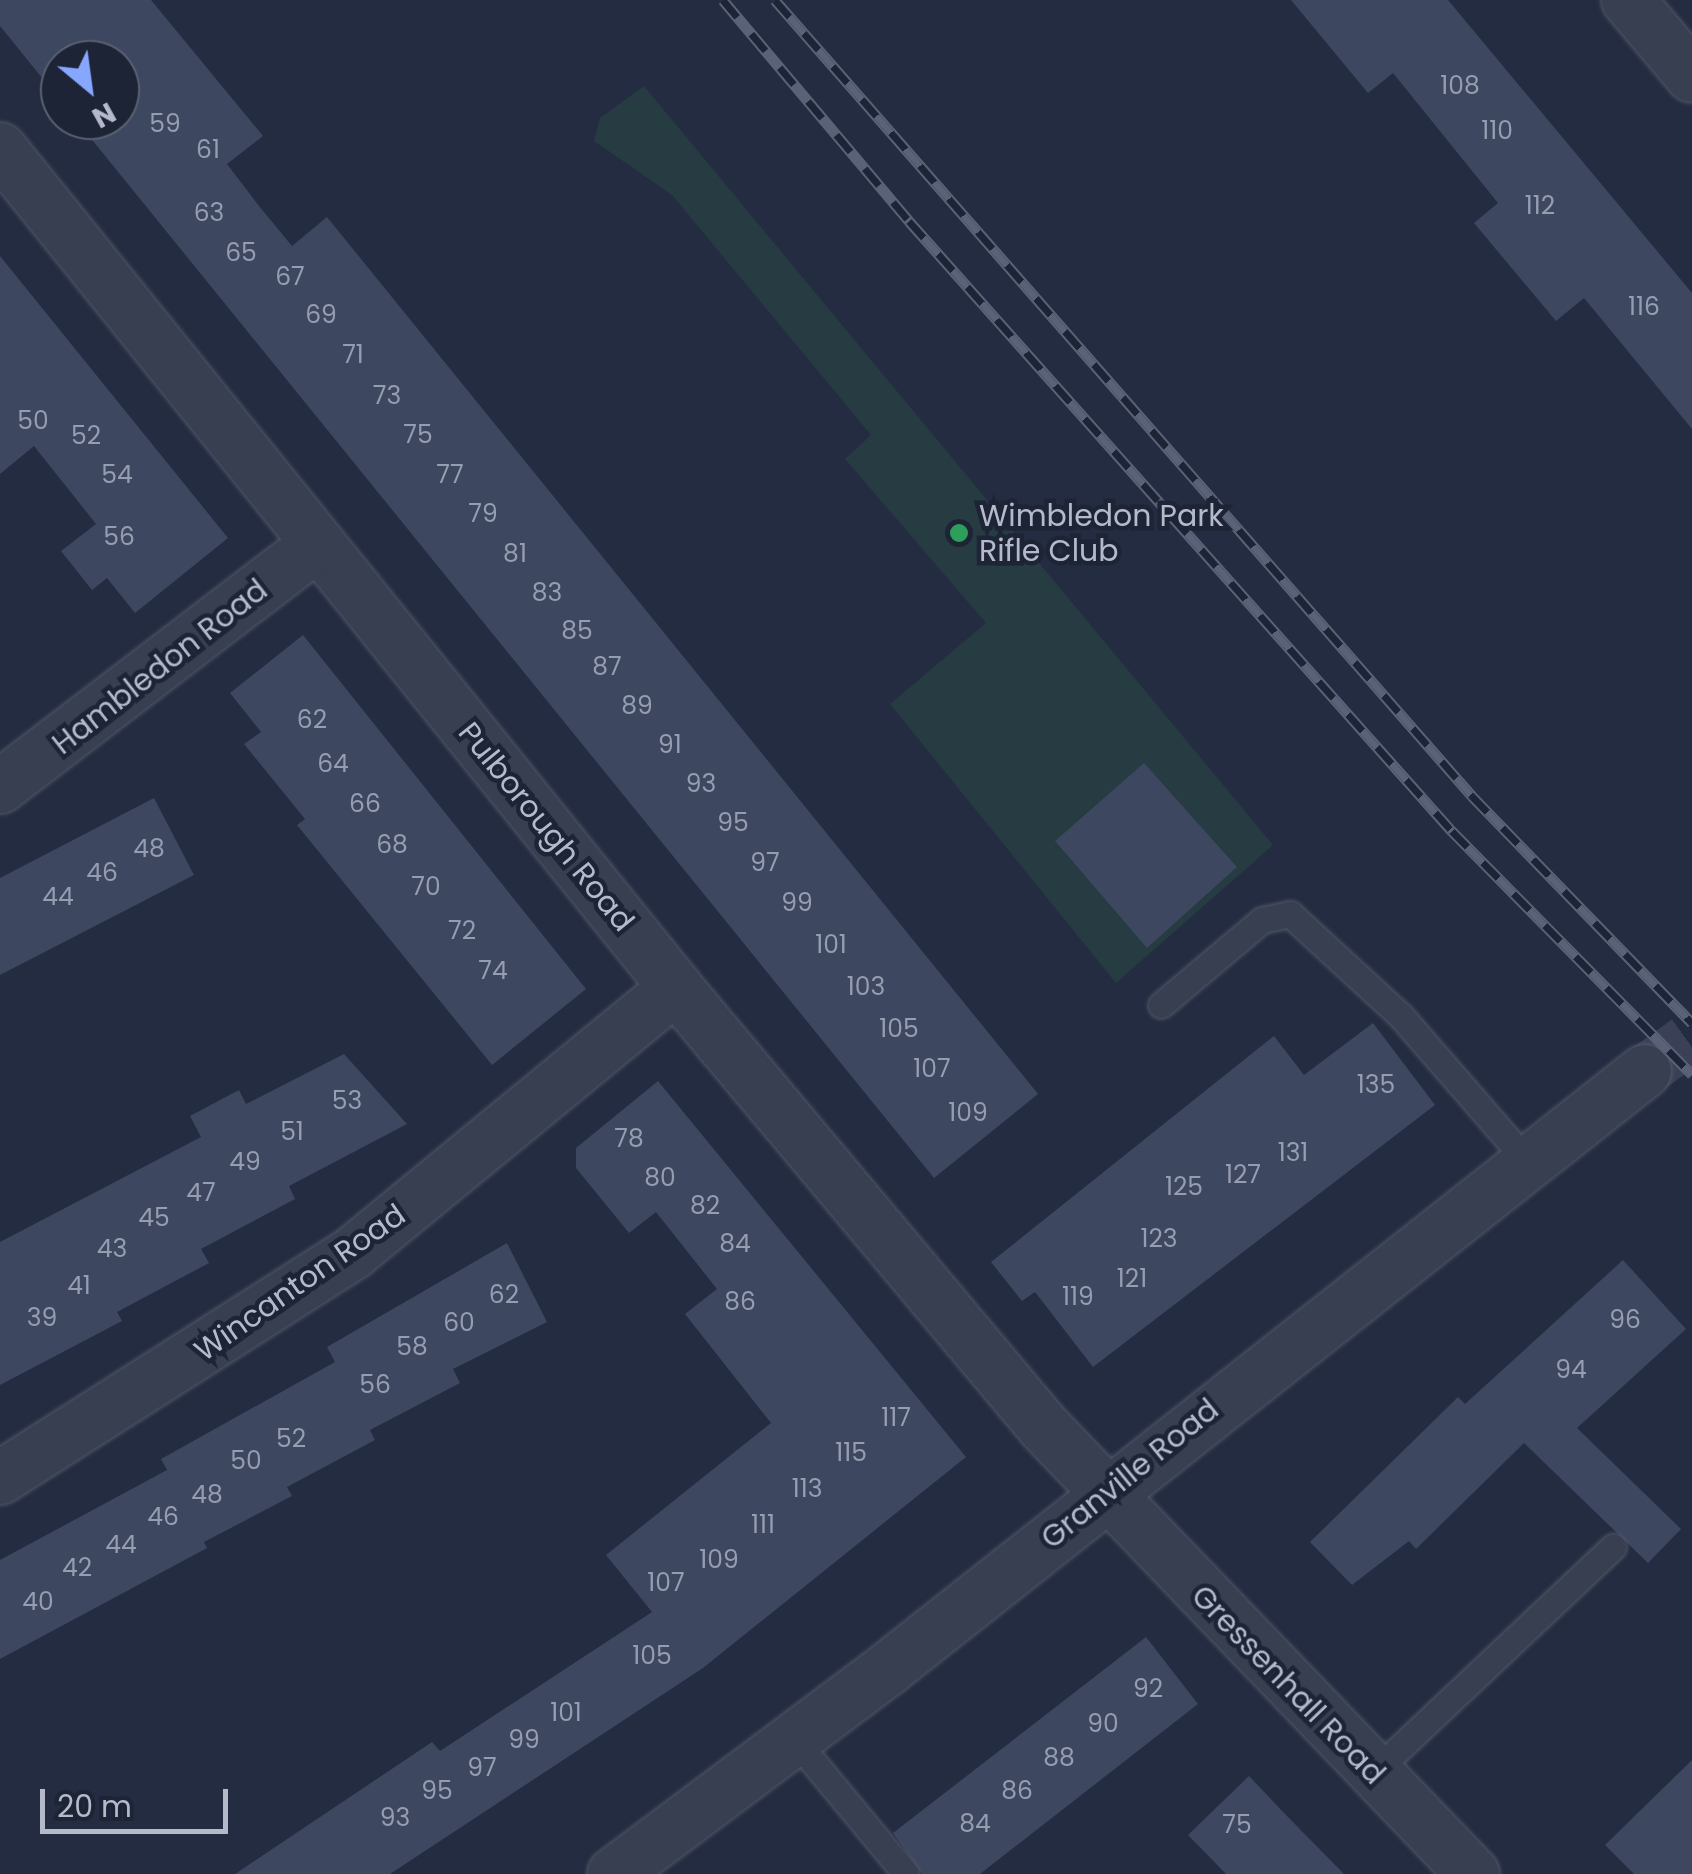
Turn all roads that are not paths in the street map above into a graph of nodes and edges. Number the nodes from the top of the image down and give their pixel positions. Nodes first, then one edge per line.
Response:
1 (1628, 0) edge
2 (1692, 76) edge
3 (0, 149) edge
4 (318, 544) junction
5 (0, 786) edge
6 (676, 988) junction
7 (1160, 1005) dead end
8 (1645, 1072) tunnel mouth
9 (1528, 1162) junction
10 (0, 1478) edge
11 (1106, 1494) junction
12 (1613, 1547) dead end
13 (796, 1740) junction
14 (1373, 1772) junction
15 (614, 1874) edge
16 (906, 1874) edge
17 (1473, 1874) edge

1 - 2 street
3 - 4 street, Pulborough Road
4 - 5 street, Hambledon Road
4 - 6 street, Pulborough Road
6 - 10 street, Wincanton Road
6 - 11 street, Pulborough Road
7 - 9 lane
8 - 9 street, Granville Road
9 - 11 street, Granville Road
11 - 13 street, Granville Road
11 - 14 street, Gressenhall Road
12 - 14 lane
13 - 15 street, Granville Road
13 - 16 lane
14 - 17 street, Gressenhall Road

